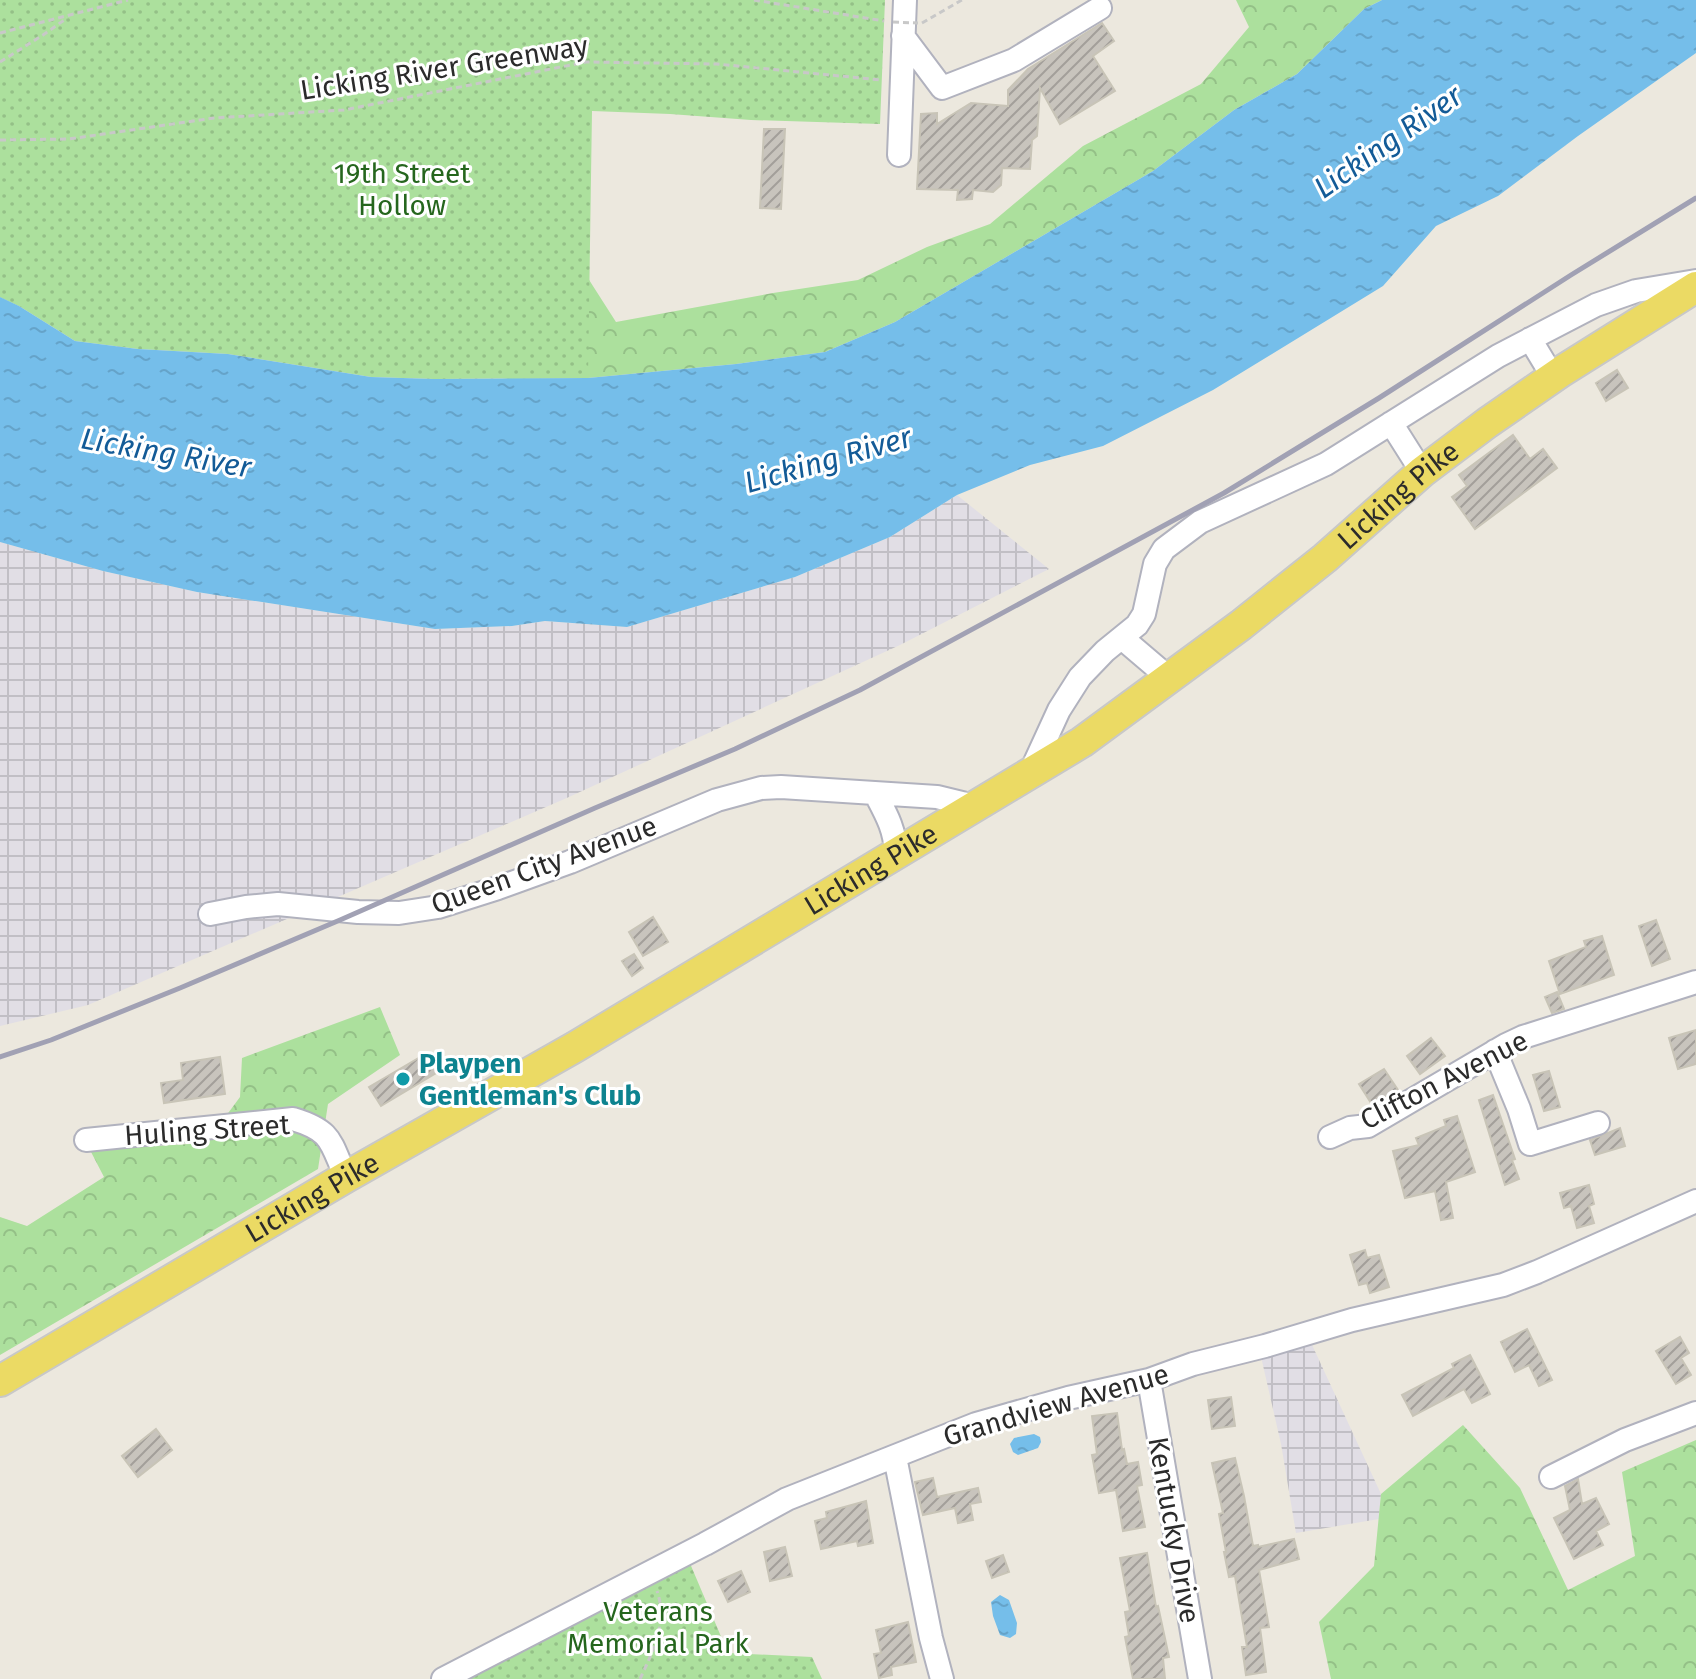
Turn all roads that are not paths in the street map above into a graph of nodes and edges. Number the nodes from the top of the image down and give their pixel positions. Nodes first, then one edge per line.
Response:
1 (905, 0) edge
2 (1100, 8) dead end
3 (905, 27) junction
4 (899, 155) dead end
5 (1696, 281) edge
6 (1696, 287) edge
7 (1530, 339) junction
8 (1553, 377) junction
9 (1391, 423) junction
10 (1422, 472) junction
11 (1122, 638) junction
12 (1169, 678) junction
13 (1031, 771) junction
14 (875, 793) junction
15 (974, 806) junction
16 (896, 853) junction
17 (210, 914) dead end
18 (1696, 982) edge
19 (1495, 1051) junction
20 (1598, 1123) dead end
21 (1330, 1137) dead end
22 (86, 1140) dead end
23 (346, 1177) junction
24 (1696, 1201) edge
25 (1149, 1380) junction
26 (0, 1381) edge
27 (1696, 1413) edge
28 (895, 1457) junction
29 (1551, 1477) dead end
30 (443, 1679) edge
31 (942, 1679) edge
32 (1200, 1679) edge

1 - 3 street
2 - 3 street
3 - 4 street
5 - 7 street
6 - 8 main road, Licking Pike
7 - 8 street
7 - 9 street
8 - 10 main road, Licking Pike
9 - 10 street
9 - 11 street
10 - 12 main road, Licking Pike
11 - 12 street
11 - 13 street
12 - 13 main road, Licking Pike
13 - 15 main road, Licking Pike
14 - 15 street, Queen City Avenue
14 - 16 street
14 - 17 street, Queen City Avenue
15 - 16 main road, Licking Pike
16 - 23 main road, Licking Pike
18 - 19 street, Clifton Avenue
19 - 20 street
19 - 21 street, Clifton Avenue
22 - 23 street, Huling Street
23 - 26 main road, Licking Pike
24 - 25 street, Grandview Avenue
25 - 28 street, Grandview Avenue
25 - 32 street, Kentucky Drive
27 - 29 street
28 - 30 street, Grandview Avenue
28 - 31 street

